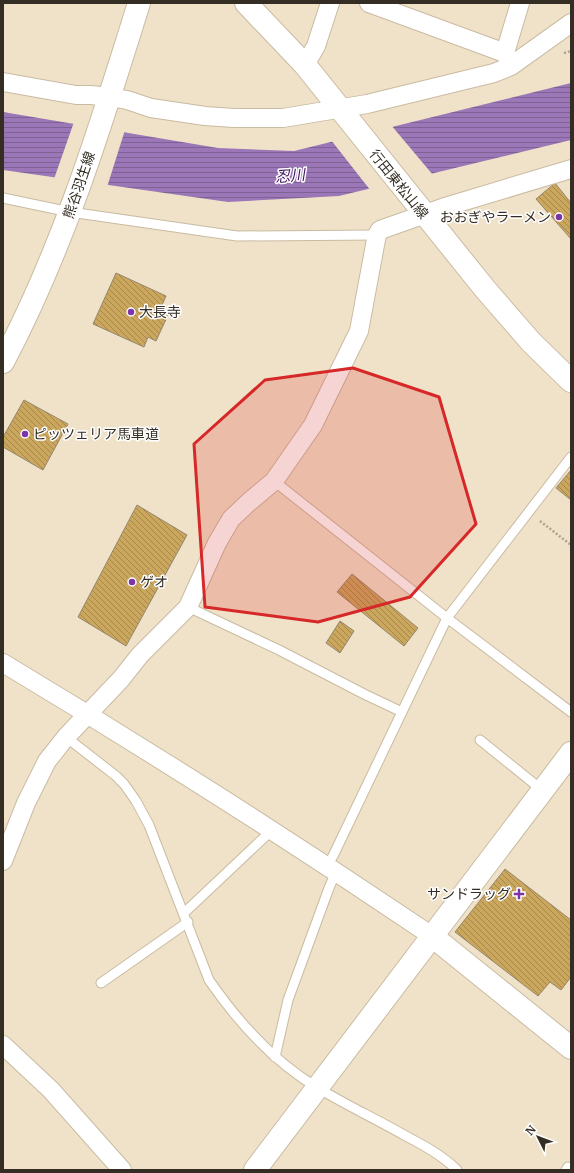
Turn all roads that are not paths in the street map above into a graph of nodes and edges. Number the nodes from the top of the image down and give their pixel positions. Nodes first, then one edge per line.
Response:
1 (139, 3) edge
2 (246, 3) edge
3 (330, 3) edge
4 (369, 3) edge
5 (520, 3) edge
6 (571, 23) edge
7 (508, 60) junction
8 (305, 65) junction
9 (3, 82) edge
10 (107, 103) junction
11 (342, 112) junction
12 (571, 169) edge
13 (3, 198) edge
14 (71, 208) junction
15 (420, 210) junction
16 (377, 235) junction
17 (3, 362) edge
18 (571, 381) edge
19 (571, 457) edge
20 (274, 481) junction
21 (188, 606) junction
22 (447, 618) junction
23 (3, 663) edge
24 (402, 712) junction
25 (571, 712) edge
26 (88, 714) junction
27 (66, 737) junction
28 (480, 740) dead end
29 (571, 753) edge
30 (542, 790) junction
31 (271, 831) junction
32 (3, 861) edge
33 (332, 869) junction
34 (186, 918) junction
35 (432, 936) junction
36 (101, 983) dead end
37 (3, 1045) edge
38 (571, 1048) edge
39 (275, 1057) junction
40 (318, 1088) junction
41 (122, 1170) edge
42 (255, 1170) edge
43 (457, 1170) edge

1 - 10 main road, 熊谷羽生線
2 - 8 main road, 行田東松山線
3 - 8 street
4 - 7 street
5 - 7 street
6 - 7 street
7 - 11 street
8 - 11 main road, 行田東松山線
9 - 10 street
10 - 11 street
10 - 14 main road, 熊谷羽生線
11 - 15 main road, 行田東松山線
12 - 15 street
13 - 14 lane
14 - 16 lane
14 - 17 main road, 熊谷羽生線
15 - 16 street
15 - 18 main road, 行田東松山線
16 - 20 street
19 - 22 lane
20 - 21 street
20 - 22 lane
21 - 24 lane
21 - 26 street
22 - 24 lane
22 - 25 lane
23 - 26 street
24 - 33 lane
26 - 27 street
26 - 31 street
27 - 32 street
27 - 34 lane
28 - 30 lane
29 - 30 main road
30 - 35 main road
31 - 33 street
31 - 34 lane
33 - 35 street
33 - 39 lane
34 - 36 lane
34 - 39 lane
35 - 38 main road
35 - 40 main road
37 - 41 street
39 - 40 lane
40 - 42 main road
40 - 43 lane

